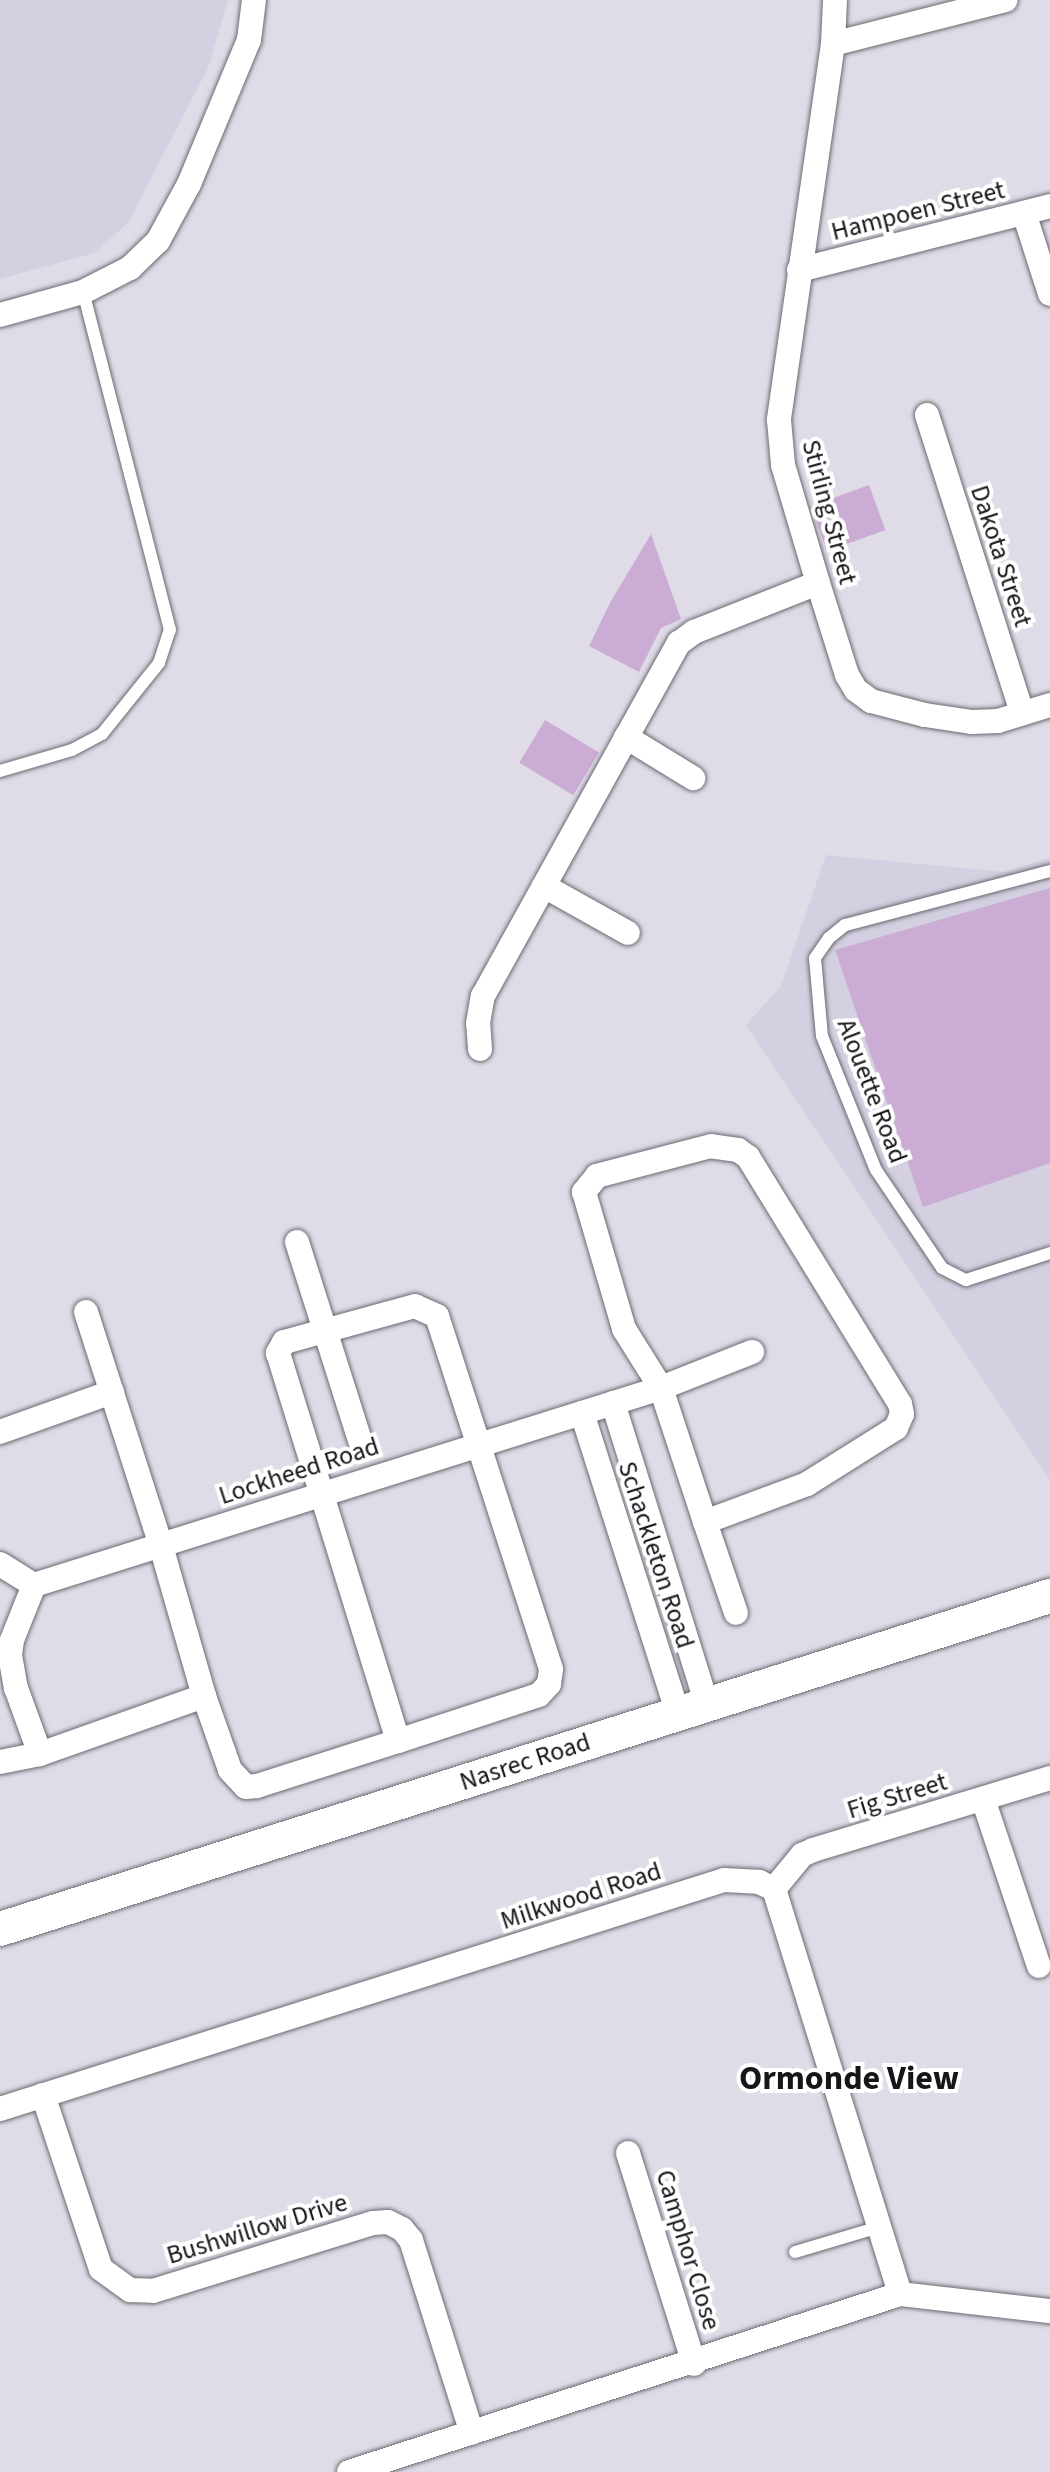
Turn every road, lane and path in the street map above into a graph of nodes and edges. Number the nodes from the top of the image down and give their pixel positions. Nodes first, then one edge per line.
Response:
1 (254, 0) edge
2 (835, 0) edge
3 (992, 1) edge
4 (833, 44) junction
5 (1050, 206) edge
6 (1024, 213) junction
7 (799, 270) junction
8 (83, 292) junction
9 (1050, 294) edge
10 (0, 315) edge
11 (927, 415) dead end
12 (818, 583) junction
13 (1050, 705) edge
14 (1022, 713) junction
15 (626, 737) junction
16 (0, 771) edge
17 (693, 778) dead end
18 (1050, 871) edge
19 (544, 886) junction
20 (628, 933) dead end
21 (480, 1049) dead end
22 (297, 1242) dead end
23 (1050, 1253) edge
24 (86, 1312) dead end
25 (326, 1330) junction
26 (752, 1352) dead end
27 (661, 1388) junction
28 (112, 1392) junction
29 (613, 1403) junction
30 (582, 1413) junction
31 (0, 1432) edge
32 (360, 1441) dead end
33 (478, 1445) junction
34 (318, 1493) junction
35 (705, 1522) junction
36 (161, 1546) junction
37 (659, 1547) junction
38 (628, 1557) junction
39 (0, 1564) edge
40 (1050, 1579) edge
41 (34, 1585) junction
42 (1050, 1596) edge
43 (736, 1613) dead end
44 (204, 1696) junction
45 (690, 1701) junction
46 (398, 1741) junction
47 (40, 1754) junction
48 (0, 1762) edge
49 (1050, 1778) edge
50 (983, 1799) junction
51 (774, 1889) junction
52 (0, 1910) edge
53 (0, 1929) edge
54 (1039, 1966) dead end
55 (43, 2095) junction
56 (0, 2109) edge
57 (628, 2153) dead end
58 (879, 2227) junction
59 (795, 2252) dead end
60 (900, 2294) junction
61 (1050, 2311) edge
62 (694, 2364) junction
63 (472, 2433) junction
64 (349, 2472) edge

1 - 8 street
2 - 4 street, Stirling Street
3 - 4 street
4 - 7 street, Stirling Street
5 - 6 street, Hampoen Street
6 - 7 street, Hampoen Street
6 - 9 street
7 - 12 street, Stirling Street
8 - 10 street
8 - 16 lane
11 - 14 street, Dakota Street
12 - 14 street, Stirling Street
12 - 15 street
13 - 14 street, Stirling Street
15 - 17 street
15 - 19 street
18 - 23 lane, Alouette Road
19 - 20 street
19 - 21 street
22 - 25 street
24 - 28 street
25 - 32 street
25 - 33 street
25 - 34 street
26 - 27 street, Lockheed Road
27 - 29 street, Lockheed Road
27 - 35 street
27 - 35 street
28 - 31 street
28 - 36 street
29 - 30 street, Lockheed Road
29 - 37 street, Schackleton Road
30 - 33 street, Lockheed Road
30 - 38 street, Schackleton Road
33 - 34 street, Lockheed Road
33 - 46 street
34 - 36 street, Lockheed Road
34 - 46 street
35 - 43 street
36 - 41 street, Lockheed Road
36 - 44 street
37 - 38 street
37 - 45 street, Schackleton Road
38 - 45 street, Schackleton Road
39 - 41 street
40 - 45 main road, Nasrec Road
41 - 47 street
42 - 45 main road, Nasrec Road
44 - 46 street
44 - 47 street
45 - 52 main road, Nasrec Road
45 - 53 main road, Nasrec Road
47 - 48 street
49 - 50 street, Fig Street
50 - 51 street, Fig Street
50 - 54 street
51 - 55 street, Milkwood Road
51 - 58 street
55 - 56 street, Milkwood Road
55 - 63 street, Bushwillow Drive
57 - 62 street, Camphor Close
58 - 59 lane
58 - 60 street
60 - 61 street
60 - 62 street
62 - 63 street
63 - 64 street

